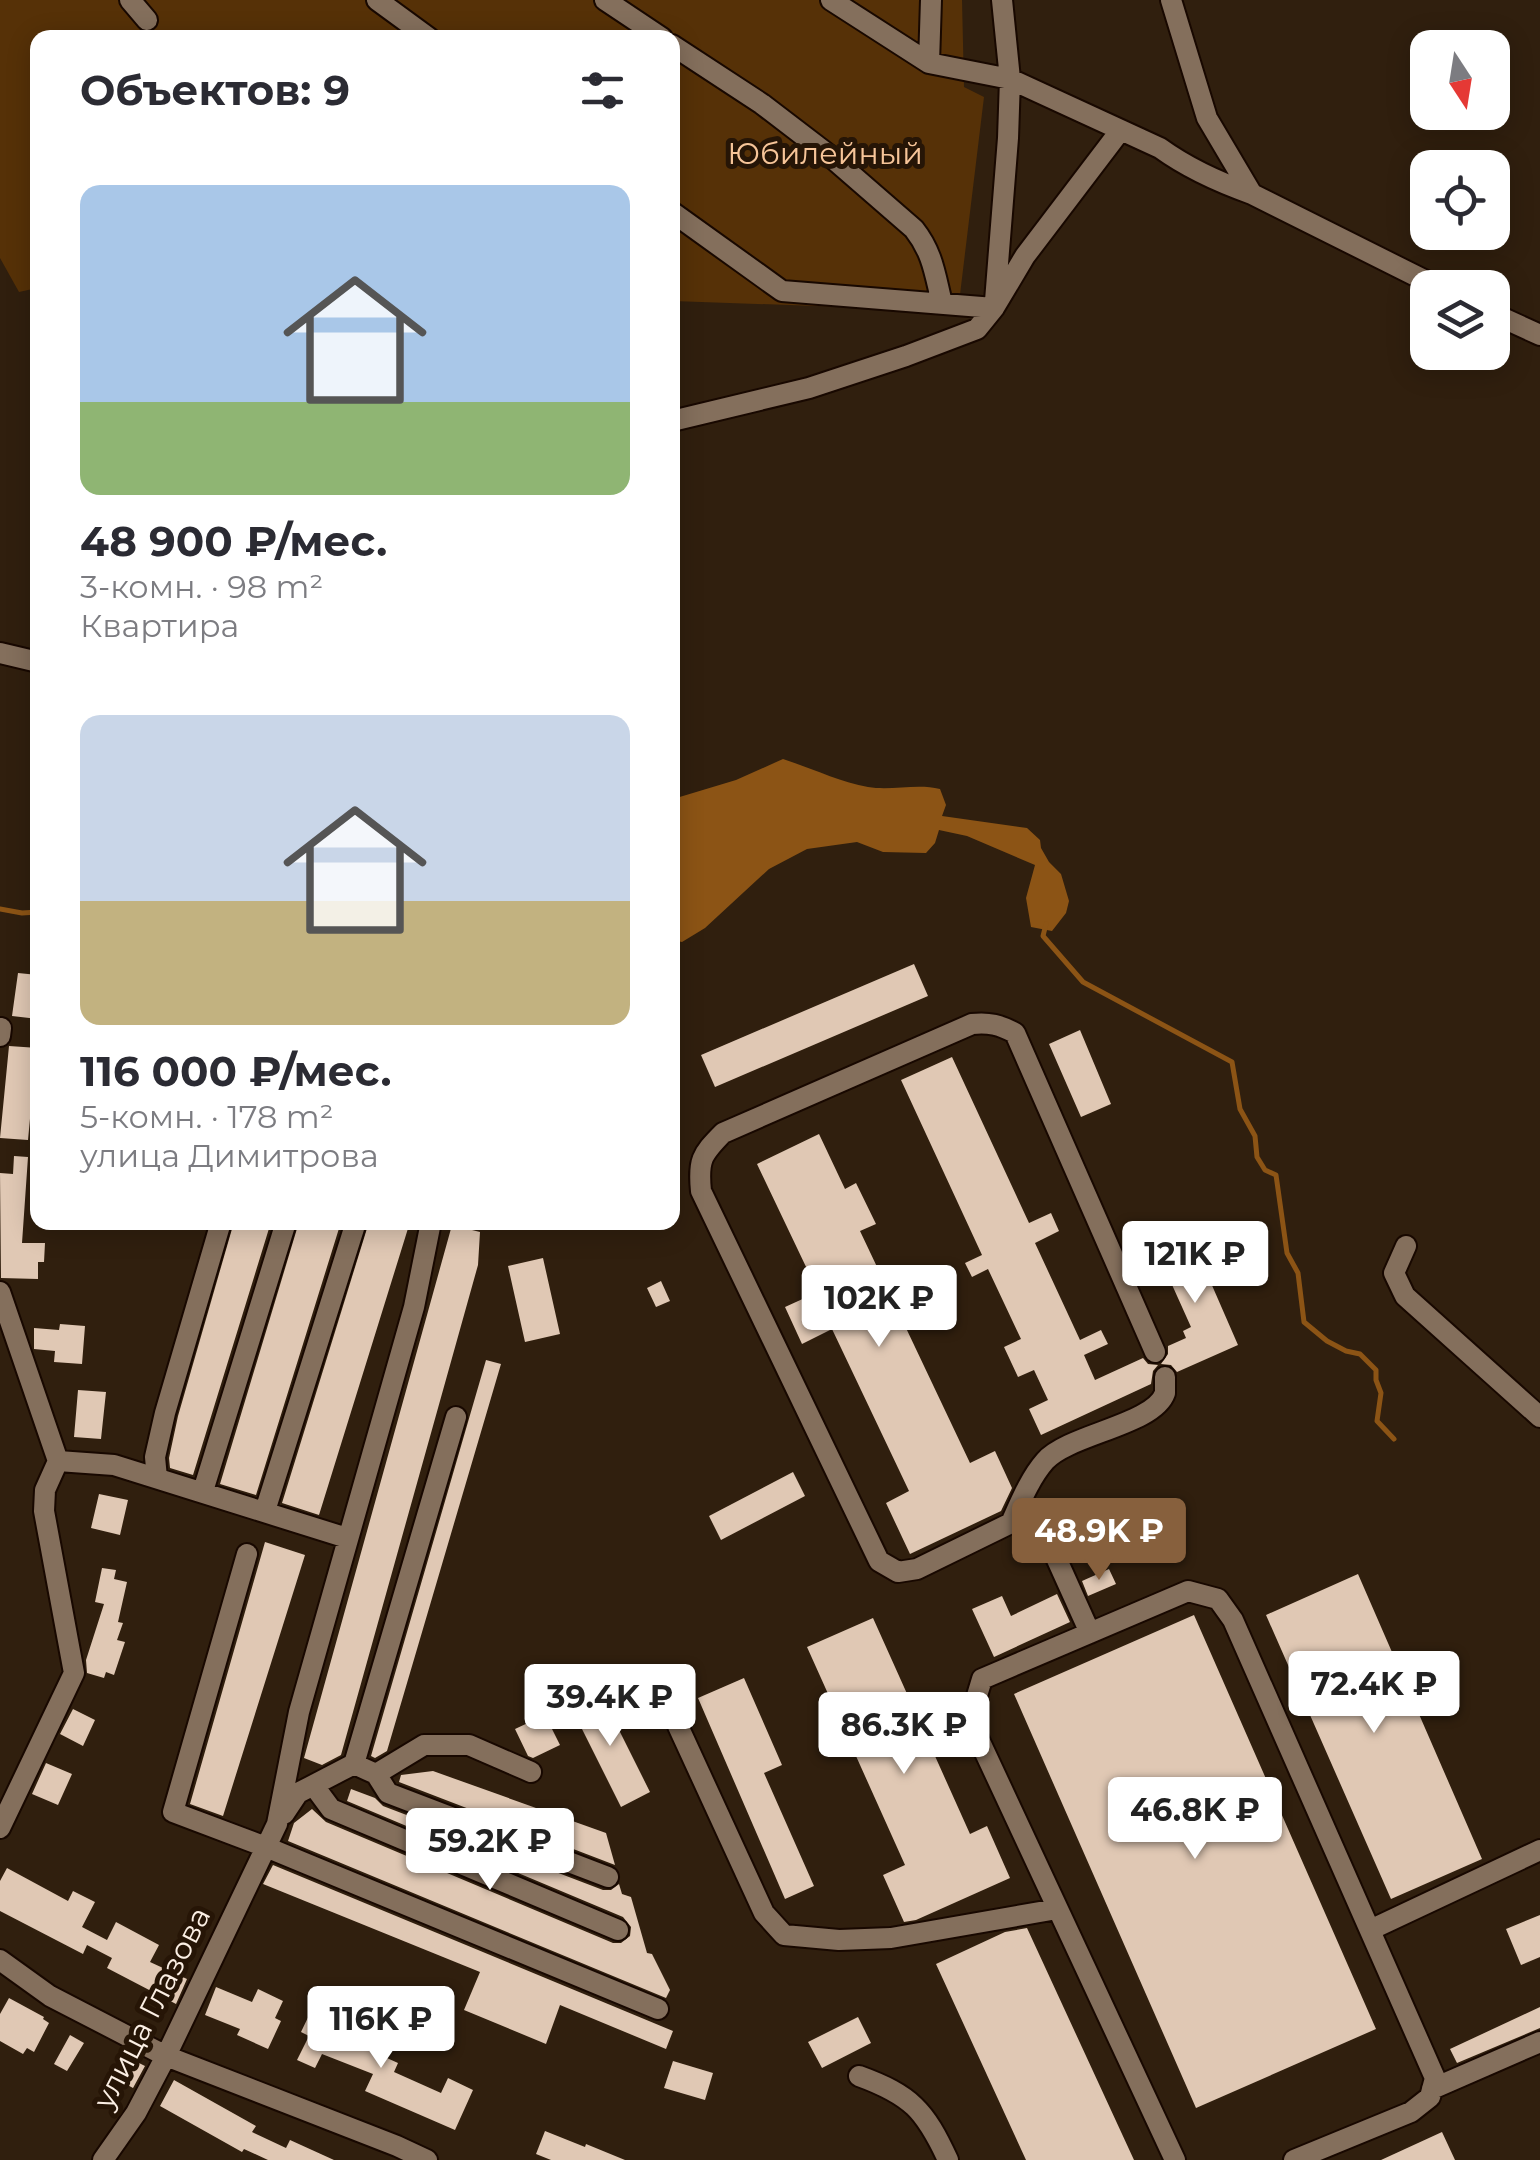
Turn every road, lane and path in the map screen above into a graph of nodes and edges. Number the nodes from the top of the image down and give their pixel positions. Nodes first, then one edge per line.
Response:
1 (130, 0) edge
2 (377, 0) edge
3 (605, 0) edge
4 (831, 0) edge
5 (931, 0) edge
6 (1002, 0) edge
7 (1172, 0) edge
8 (147, 20) dead end
9 (418, 30) edge
10 (650, 30) edge
11 (680, 50) edge
12 (930, 62) junction
13 (1010, 80) junction
14 (1120, 131) junction
15 (1252, 194) junction
16 (680, 218) edge
17 (1410, 273) edge
18 (942, 304) junction
19 (994, 308) junction
20 (1510, 322) edge
21 (1540, 336) edge
22 (680, 419) edge
23 (0, 653) edge
24 (30, 660) edge
25 (1, 1028) edge
26 (0, 1036) edge
27 (219, 1230) edge
28 (284, 1230) edge
29 (353, 1230) edge
30 (429, 1230) edge
31 (1406, 1246) dead end
32 (0, 1292) edge
33 (1155, 1352) dead end
34 (1166, 1377) dead end
35 (456, 1417) dead end
36 (1540, 1417) edge
37 (58, 1461) junction
38 (157, 1478) junction
39 (203, 1491) junction
40 (264, 1511) junction
41 (1010, 1523) junction
42 (347, 1538) junction
43 (247, 1554) dead end
44 (1090, 1633) junction
45 (678, 1726) dead end
46 (354, 1764) junction
47 (531, 1772) dead end
48 (376, 1774) junction
49 (314, 1786) junction
50 (277, 1824) junction
51 (0, 1828) edge
52 (266, 1847) junction
53 (1540, 1850) edge
54 (608, 1877) dead end
55 (1058, 1908) junction
56 (618, 1930) dead end
57 (1370, 1930) junction
58 (0, 1960) edge
59 (658, 2009) dead end
60 (1540, 2042) edge
61 (166, 2056) junction
62 (859, 2076) dead end
63 (1432, 2090) junction
64 (103, 2160) edge
65 (427, 2160) edge
66 (948, 2160) edge
67 (1174, 2160) edge
68 (1294, 2160) edge

1 - 8 street
2 - 9 street
3 - 10 street
4 - 12 street
5 - 12 street
6 - 13 street
7 - 15 street
11 - 18 street
12 - 13 street
13 - 14 street
13 - 19 street
14 - 15 street
14 - 19 street
15 - 17 street
16 - 18 street
18 - 19 street
19 - 22 street
20 - 21 street
23 - 24 street
25 - 26 street
27 - 38 street
28 - 39 street
29 - 40 street
30 - 42 street
31 - 36 street
32 - 37 street
33 - 41 street
34 - 41 street
35 - 46 street
37 - 38 street
37 - 51 street
38 - 39 street
39 - 40 street
40 - 42 street
41 - 44 street
42 - 50 street
43 - 52 street
44 - 55 street
44 - 57 street
45 - 55 street
46 - 48 street
46 - 49 street
47 - 48 street
48 - 54 street
49 - 50 street
49 - 56 street
50 - 52 street, улица Глазова
52 - 59 street
52 - 61 street, улица Глазова
53 - 57 street
55 - 67 street
57 - 63 street
58 - 61 street
60 - 63 street
61 - 64 street, улица Глазова
61 - 65 street
62 - 66 street
63 - 68 street

